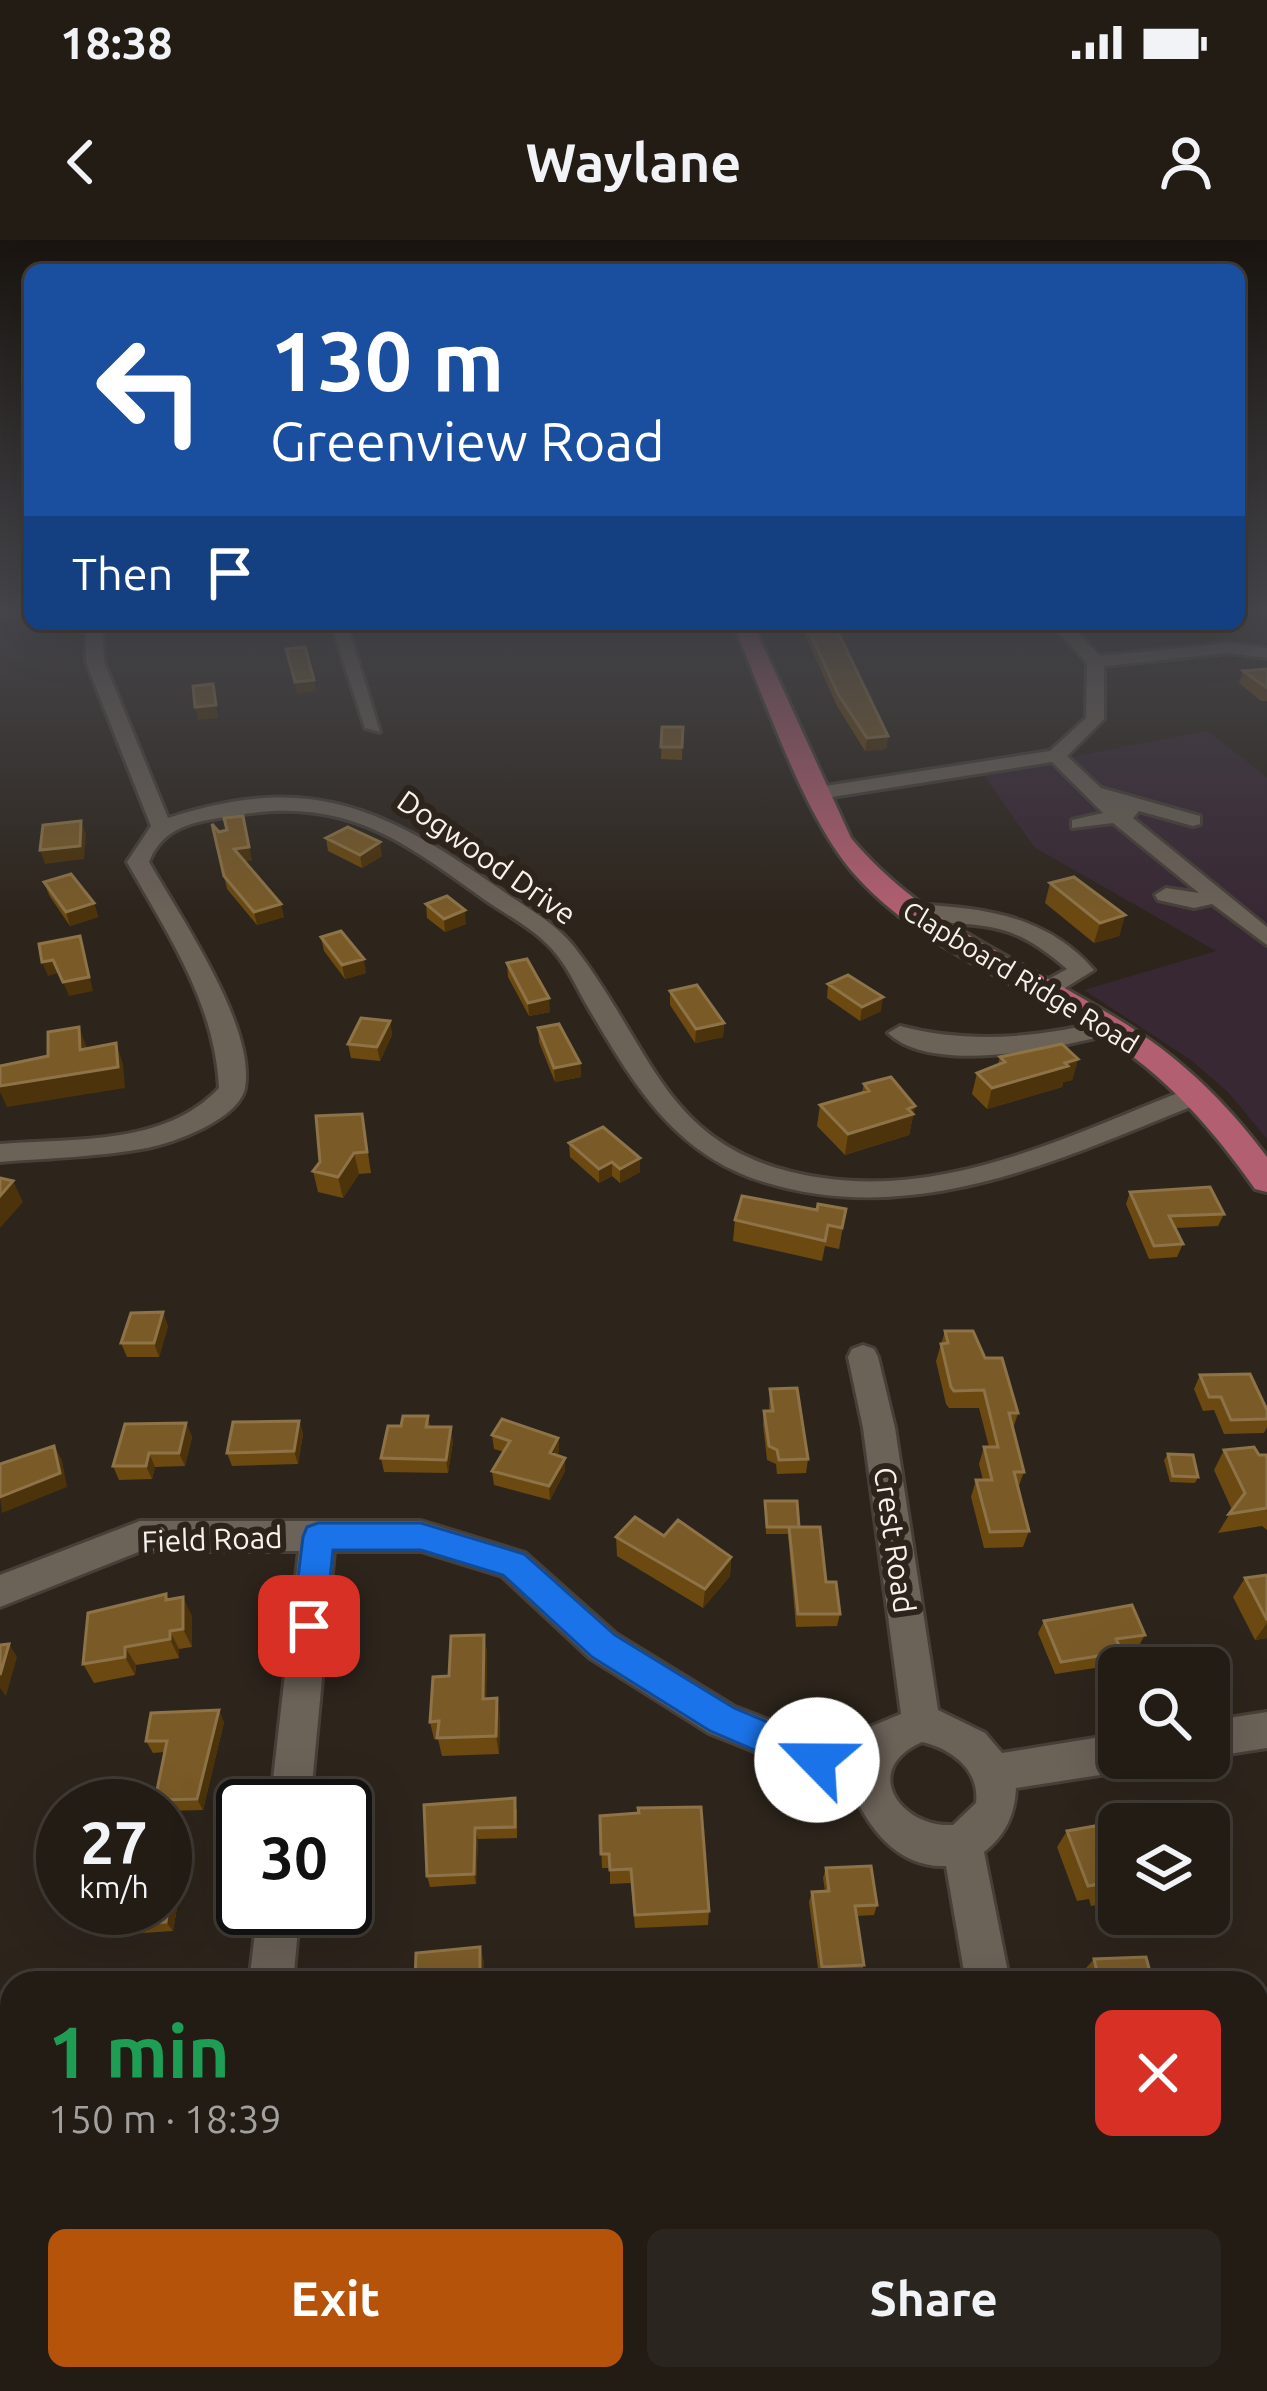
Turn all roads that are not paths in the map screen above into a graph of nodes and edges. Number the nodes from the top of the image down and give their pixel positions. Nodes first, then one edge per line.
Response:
1 (116, 714) edge
2 (369, 714) edge
3 (784, 714) edge
4 (1095, 714) edge
5 (374, 728) dead end
6 (1056, 756) junction
7 (1087, 789) junction
8 (819, 793) junction
9 (1166, 811) junction
10 (1119, 817) junction
11 (1193, 820) dead end
12 (160, 824) junction
13 (1079, 824) dead end
14 (1166, 895) dead end
15 (1217, 896) junction
16 (907, 911) junction
17 (1267, 938) edge
18 (1044, 991) junction
19 (1111, 1027) junction
20 (900, 1033) dead end
21 (1198, 1094) junction
22 (0, 1153) edge
23 (1267, 1181) edge
24 (863, 1357) dead end
25 (318, 1537) junction
26 (0, 1591) edge
27 (921, 1724) junction
28 (1267, 1730) edge
29 (1230, 1736) edge
30 (1098, 1756) edge
31 (993, 1773) junction
32 (868, 1778) junction
33 (293, 1779) edge
34 (962, 1843) junction
35 (276, 1935) edge
36 (272, 1971) edge
37 (986, 1971) edge

1 - 12 street
2 - 5 street
3 - 8 main road, Clapboard Ridge Road
4 - 6 street
6 - 7 street
6 - 8 street
7 - 9 street
7 - 10 street
8 - 16 main road, Clapboard Ridge Road
9 - 10 street
9 - 11 street
10 - 13 street
10 - 15 street
12 - 21 street, Dogwood Drive
12 - 22 street
14 - 15 street
15 - 17 street
16 - 18 main road, Clapboard Ridge Road
16 - 18 street
18 - 19 main road, Clapboard Ridge Road
19 - 20 street
19 - 21 main road, Clapboard Ridge Road
21 - 23 main road, Clapboard Ridge Road
24 - 27 street, Crest Road
25 - 26 street, Field Road
25 - 32 street, Field Road
25 - 33 street
27 - 31 street
27 - 32 street
28 - 29 street
30 - 31 street
31 - 34 street
32 - 34 street
34 - 37 street
35 - 36 street

